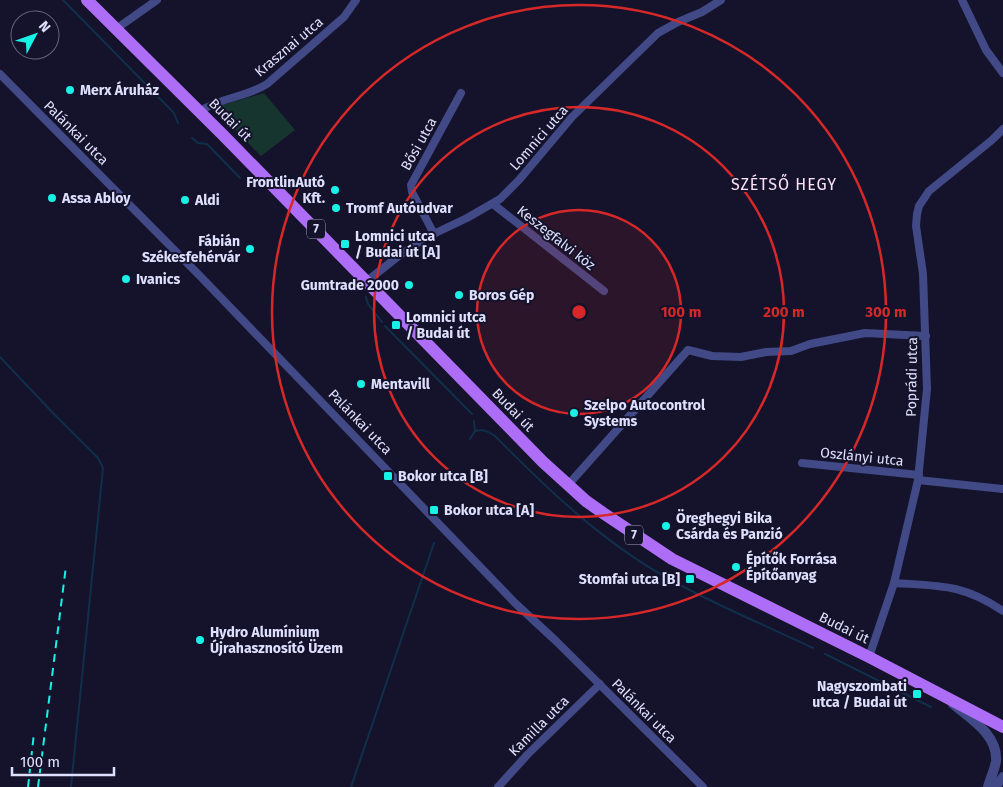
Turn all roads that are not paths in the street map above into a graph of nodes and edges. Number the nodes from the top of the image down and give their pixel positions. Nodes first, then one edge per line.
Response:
1 (87, 0) edge
2 (157, 0) edge
3 (356, 0) edge
4 (721, 0) edge
5 (962, 0) edge
6 (116, 29) junction
7 (1003, 73) edge
8 (0, 74) edge
9 (461, 93) dead end
10 (200, 111) junction
11 (1003, 129) edge
12 (493, 204) junction
13 (434, 234) junction
14 (367, 281) junction
15 (604, 291) dead end
16 (926, 336) junction
17 (802, 464) dead end
18 (918, 478) junction
19 (568, 485) junction
20 (1003, 489) edge
21 (894, 583) junction
22 (1003, 611) edge
23 (869, 657) junction
24 (600, 684) junction
25 (941, 694) junction
26 (1003, 727) edge
27 (1003, 765) edge
28 (1003, 777) edge
29 (498, 787) edge
30 (703, 787) edge
31 (991, 787) edge

1 - 6 main road, Budai út / 7
2 - 6 street
3 - 10 street, Krasznai utca
4 - 12 street, Lomnici utca
5 - 7 street
6 - 10 main road, Budai út / 7
8 - 24 street, Palánkai utca
9 - 13 street, Bősi utca
10 - 14 main road, Budai út / 7
11 - 16 street, Poprádi utca
12 - 13 street, Lomnici utca
12 - 15 street, Keszegfalvi köz
13 - 14 street, Lomnici utca
14 - 19 main road, Budai út / 7
16 - 18 street, Poprádi utca
16 - 19 street
17 - 18 street, Oszlányi utca
18 - 20 street, Oszlányi utca
18 - 21 street, Poprádi utca
19 - 23 main road, Budai út / 7
21 - 22 street
21 - 23 street, Poprádi utca
23 - 25 main road, Budai út / 7
24 - 29 street, Kamilla utca
24 - 30 street, Palánkai utca
25 - 26 main road, Budai út / 7
25 - 31 street
27 - 31 street
28 - 31 street

